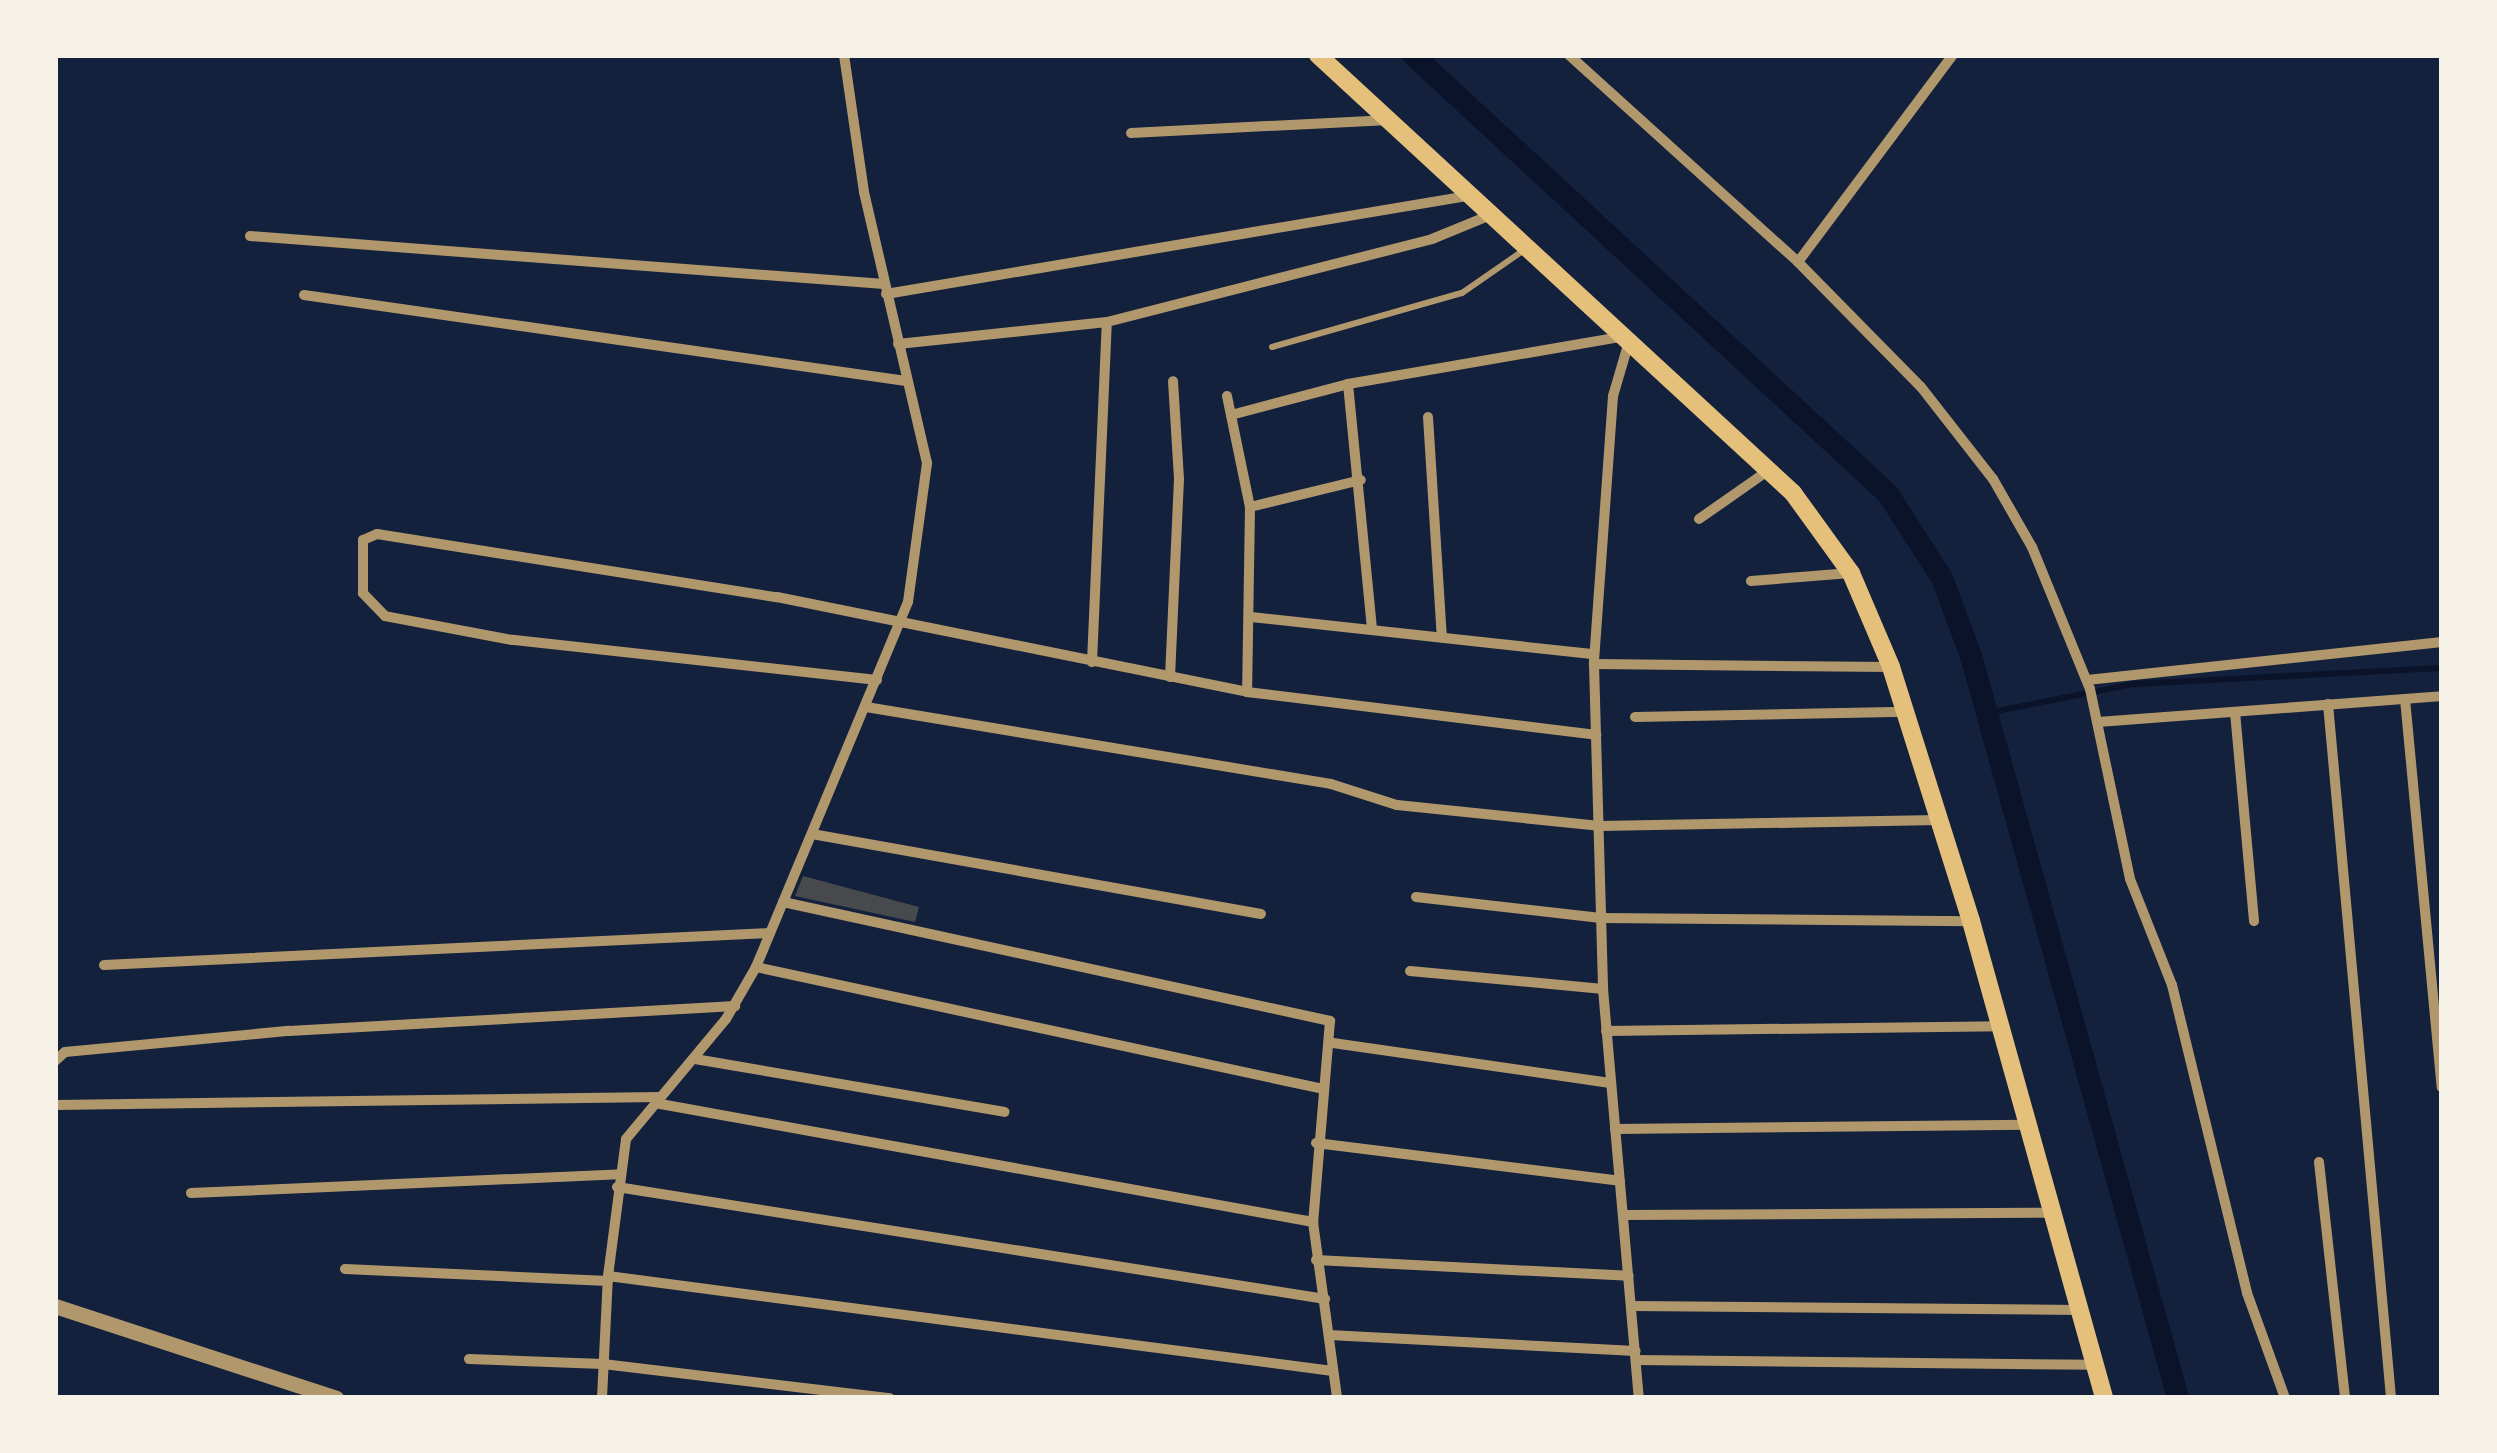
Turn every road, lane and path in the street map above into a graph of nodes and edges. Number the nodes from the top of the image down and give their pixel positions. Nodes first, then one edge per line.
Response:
1 (844, 55) edge
2 (1318, 55) edge
3 (1568, 55) edge
4 (1954, 55) edge
5 (1386, 120) junction
6 (1131, 133) dead end
7 (1467, 196) junction
8 (1488, 216) junction
9 (250, 236) dead end
10 (1524, 250) junction
11 (1798, 262) junction
12 (885, 289) junction
13 (304, 295) dead end
14 (1107, 322) junction
15 (1625, 341) junction
16 (898, 344) junction
17 (1272, 346) dead end
18 (906, 381) junction
19 (1172, 381) dead end
20 (1348, 384) junction
21 (1227, 396) dead end
22 (1231, 415) junction
23 (1428, 418) dead end
24 (1769, 470) junction
25 (1361, 480) junction
26 (1250, 506) junction
27 (1700, 519) dead end
28 (1852, 574) junction
29 (1751, 581) dead end
30 (1251, 616) junction
31 (900, 621) junction
32 (1372, 630) junction
33 (1442, 638) junction
34 (2442, 642) edge
35 (1594, 659) junction
36 (1092, 662) junction
37 (1891, 667) junction
38 (1170, 677) junction
39 (877, 680) junction
40 (2089, 684) junction
41 (1247, 692) junction
42 (2442, 696) edge
43 (2405, 699) junction
44 (2328, 704) junction
45 (866, 707) junction
46 (1906, 712) junction
47 (2235, 712) junction
48 (1635, 718) dead end
49 (2097, 720) junction
50 (1596, 735) junction
51 (1939, 820) junction
52 (1599, 826) junction
53 (812, 834) junction
54 (1416, 897) dead end
55 (783, 902) junction
56 (1261, 914) dead end
57 (1601, 918) junction
58 (1971, 921) junction
59 (2254, 921) dead end
60 (770, 933) junction
61 (104, 966) dead end
62 (756, 967) junction
63 (1410, 970) dead end
64 (1603, 990) junction
65 (735, 1006) junction
66 (2001, 1026) junction
67 (1606, 1031) junction
68 (1332, 1043) junction
69 (695, 1059) junction
70 (55, 1062) edge
71 (1610, 1083) junction
72 (2442, 1087) edge
73 (1323, 1090) junction
74 (658, 1100) junction
75 (55, 1105) edge
76 (1004, 1112) dead end
77 (2027, 1125) junction
78 (1615, 1129) junction
79 (1316, 1143) junction
80 (2319, 1162) dead end
81 (618, 1174) junction
82 (1620, 1181) junction
83 (617, 1187) junction
84 (191, 1194) dead end
85 (2051, 1213) junction
86 (1623, 1216) junction
87 (1312, 1222) junction
88 (1316, 1260) junction
89 (345, 1269) dead end
90 (1629, 1276) junction
91 (608, 1278) junction
92 (1325, 1299) junction
93 (55, 1306) edge
94 (1632, 1306) junction
95 (2078, 1310) junction
96 (1329, 1334) junction
97 (1636, 1356) junction
98 (469, 1360) dead end
99 (602, 1364) junction
100 (2094, 1365) junction
101 (1333, 1372) junction
102 (336, 1398) edge
103 (602, 1398) edge
104 (890, 1398) edge
105 (1336, 1398) edge
106 (1639, 1398) edge
107 (2104, 1398) edge
108 (2285, 1398) edge
109 (2345, 1398) edge
110 (2391, 1398) edge

1 - 12 street
2 - 5 main road
3 - 11 street
4 - 11 street
5 - 6 street
5 - 7 main road
7 - 8 main road
7 - 12 street
8 - 10 main road
8 - 14 street
9 - 12 street
10 - 15 main road
10 - 17 lane
11 - 40 street
12 - 16 street
13 - 18 street
14 - 16 street
14 - 36 street
15 - 20 street
15 - 24 main road
15 - 35 street
16 - 18 street
18 - 31 street
19 - 38 street
20 - 22 street
20 - 25 street
21 - 22 street
22 - 26 street
23 - 33 street
24 - 27 street
24 - 28 main road
25 - 26 street
25 - 32 street
26 - 30 street
28 - 29 street
28 - 37 main road
30 - 32 street
30 - 41 street
31 - 36 street
31 - 39 street
31 - 39 street
32 - 33 street
33 - 35 street
34 - 40 street
35 - 37 street
35 - 50 street
36 - 38 street
37 - 46 main road
38 - 41 street
39 - 45 street
40 - 49 street
41 - 50 street
42 - 43 street
43 - 44 street
43 - 72 street
44 - 47 street
44 - 110 street
45 - 52 street
45 - 53 street
46 - 48 street
46 - 51 main road
47 - 49 street
47 - 59 street
49 - 108 street
50 - 52 street
51 - 52 street
51 - 58 main road
52 - 57 street
53 - 55 street
53 - 56 street
54 - 57 street
55 - 60 street
55 - 68 street
57 - 58 street
57 - 64 street
58 - 66 main road
60 - 61 street
60 - 62 street
62 - 65 street
62 - 73 street
63 - 64 street
64 - 67 street
65 - 69 street
65 - 70 street
66 - 67 street
66 - 77 main road
67 - 71 street
68 - 71 street
68 - 73 street
69 - 74 street
69 - 76 street
71 - 78 street
73 - 79 street
74 - 75 street
74 - 81 street
74 - 87 street
77 - 78 street
77 - 85 main road
78 - 82 street
79 - 82 street
79 - 87 street
80 - 109 street
81 - 83 street
81 - 84 street
82 - 86 street
83 - 91 street
83 - 92 street
85 - 86 street
85 - 95 main road
86 - 90 street
87 - 88 street
88 - 90 street
88 - 92 street
89 - 91 street
90 - 94 street
91 - 99 street
91 - 101 street
92 - 96 street
93 - 102 street
94 - 95 street
94 - 97 street
95 - 100 main road
96 - 97 street
96 - 101 street
97 - 100 street
97 - 106 street
98 - 99 street
99 - 103 street
99 - 104 street
100 - 107 main road
101 - 105 street

